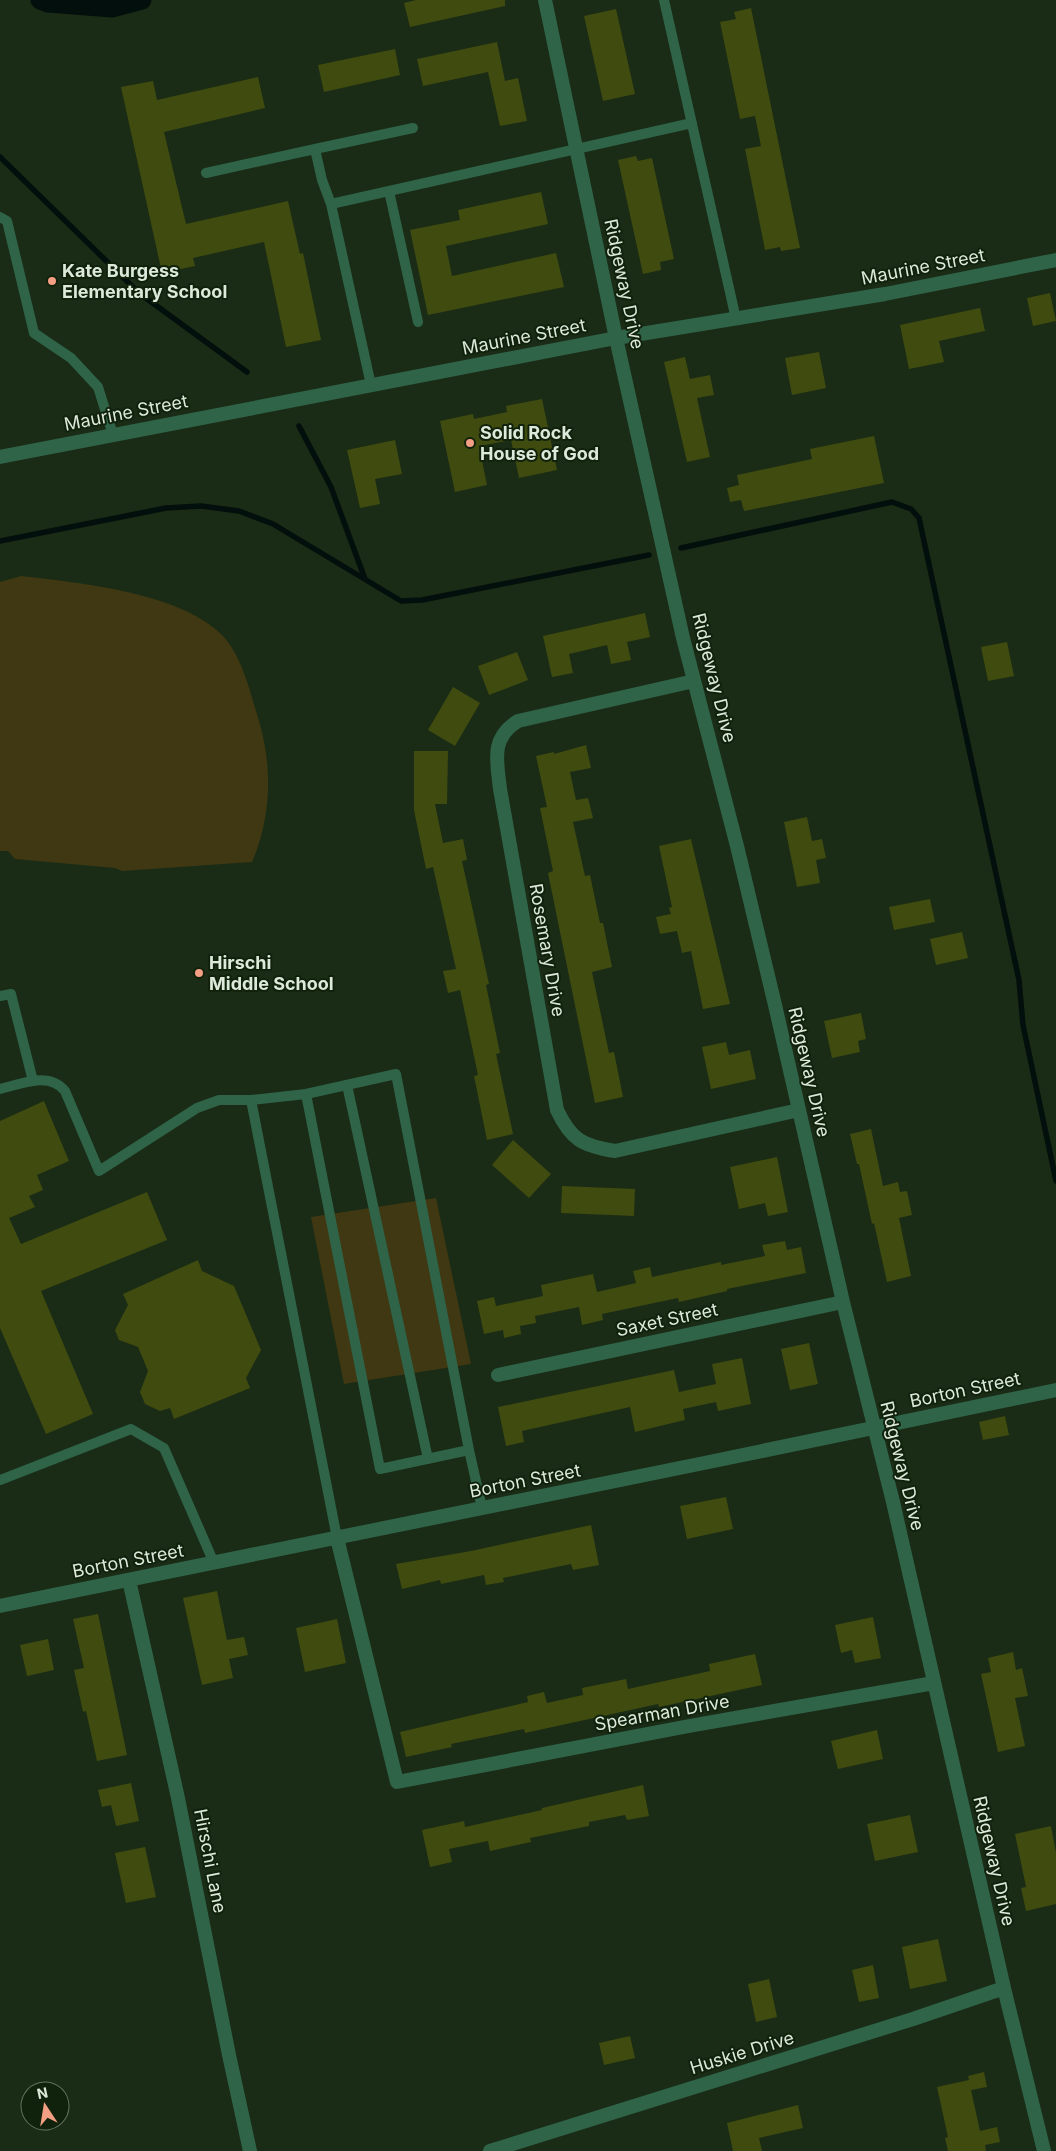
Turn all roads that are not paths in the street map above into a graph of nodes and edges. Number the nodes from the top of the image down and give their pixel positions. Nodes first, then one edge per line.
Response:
1 (544, 0) edge
2 (664, 0) edge
3 (692, 123) junction
4 (413, 128) dead end
5 (577, 148) junction
6 (315, 149) junction
7 (206, 173) dead end
8 (389, 191) junction
9 (331, 204) junction
10 (0, 217) edge
11 (1056, 260) edge
12 (736, 319) junction
13 (418, 322) dead end
14 (616, 338) junction
15 (371, 385) junction
16 (112, 435) junction
17 (0, 457) edge
18 (694, 681) junction
19 (0, 996) edge
20 (33, 1081) junction
21 (347, 1085) junction
22 (0, 1089) edge
23 (306, 1094) junction
24 (251, 1100) junction
25 (798, 1110) junction
26 (843, 1302) junction
27 (498, 1375) dead end
28 (1056, 1390) edge
29 (874, 1428) junction
30 (469, 1450) junction
31 (428, 1459) junction
32 (0, 1480) edge
33 (482, 1508) junction
34 (337, 1538) junction
35 (214, 1563) junction
36 (129, 1580) junction
37 (0, 1606) edge
38 (934, 1683) junction
39 (1004, 1988) junction
40 (250, 2151) edge
41 (490, 2151) edge
42 (1044, 2151) edge

1 - 5 street, Ridgeway Drive
2 - 3 lane
3 - 5 lane
3 - 12 lane
4 - 6 lane
5 - 8 lane
5 - 14 street, Ridgeway Drive
6 - 7 lane
6 - 9 lane
8 - 9 lane
8 - 13 lane
9 - 15 lane
10 - 16 lane
11 - 12 street, Maurine Street
12 - 14 street, Maurine Street
14 - 15 street, Maurine Street
14 - 18 street, Ridgeway Drive
15 - 16 street, Maurine Street
16 - 17 street, Maurine Street
18 - 25 street, Ridgeway Drive
18 - 25 street, Rosemary Drive
19 - 20 lane
20 - 22 lane
20 - 24 lane
21 - 23 lane
21 - 30 lane
21 - 31 lane
23 - 24 lane
23 - 31 lane
24 - 34 lane
25 - 26 street, Ridgeway Drive
26 - 27 street, Saxet Street
26 - 29 street, Ridgeway Drive
28 - 29 street, Borton Street
29 - 33 street, Borton Street
29 - 38 street, Ridgeway Drive
30 - 31 lane
30 - 33 lane
32 - 35 lane
33 - 34 street, Borton Street
34 - 35 street, Borton Street
34 - 38 street, Spearman Drive
35 - 36 street, Borton Street
36 - 37 street, Borton Street
36 - 40 street, Hirschi Lane
38 - 39 street, Ridgeway Drive
39 - 41 street, Huskie Drive
39 - 42 street, Ridgeway Drive

